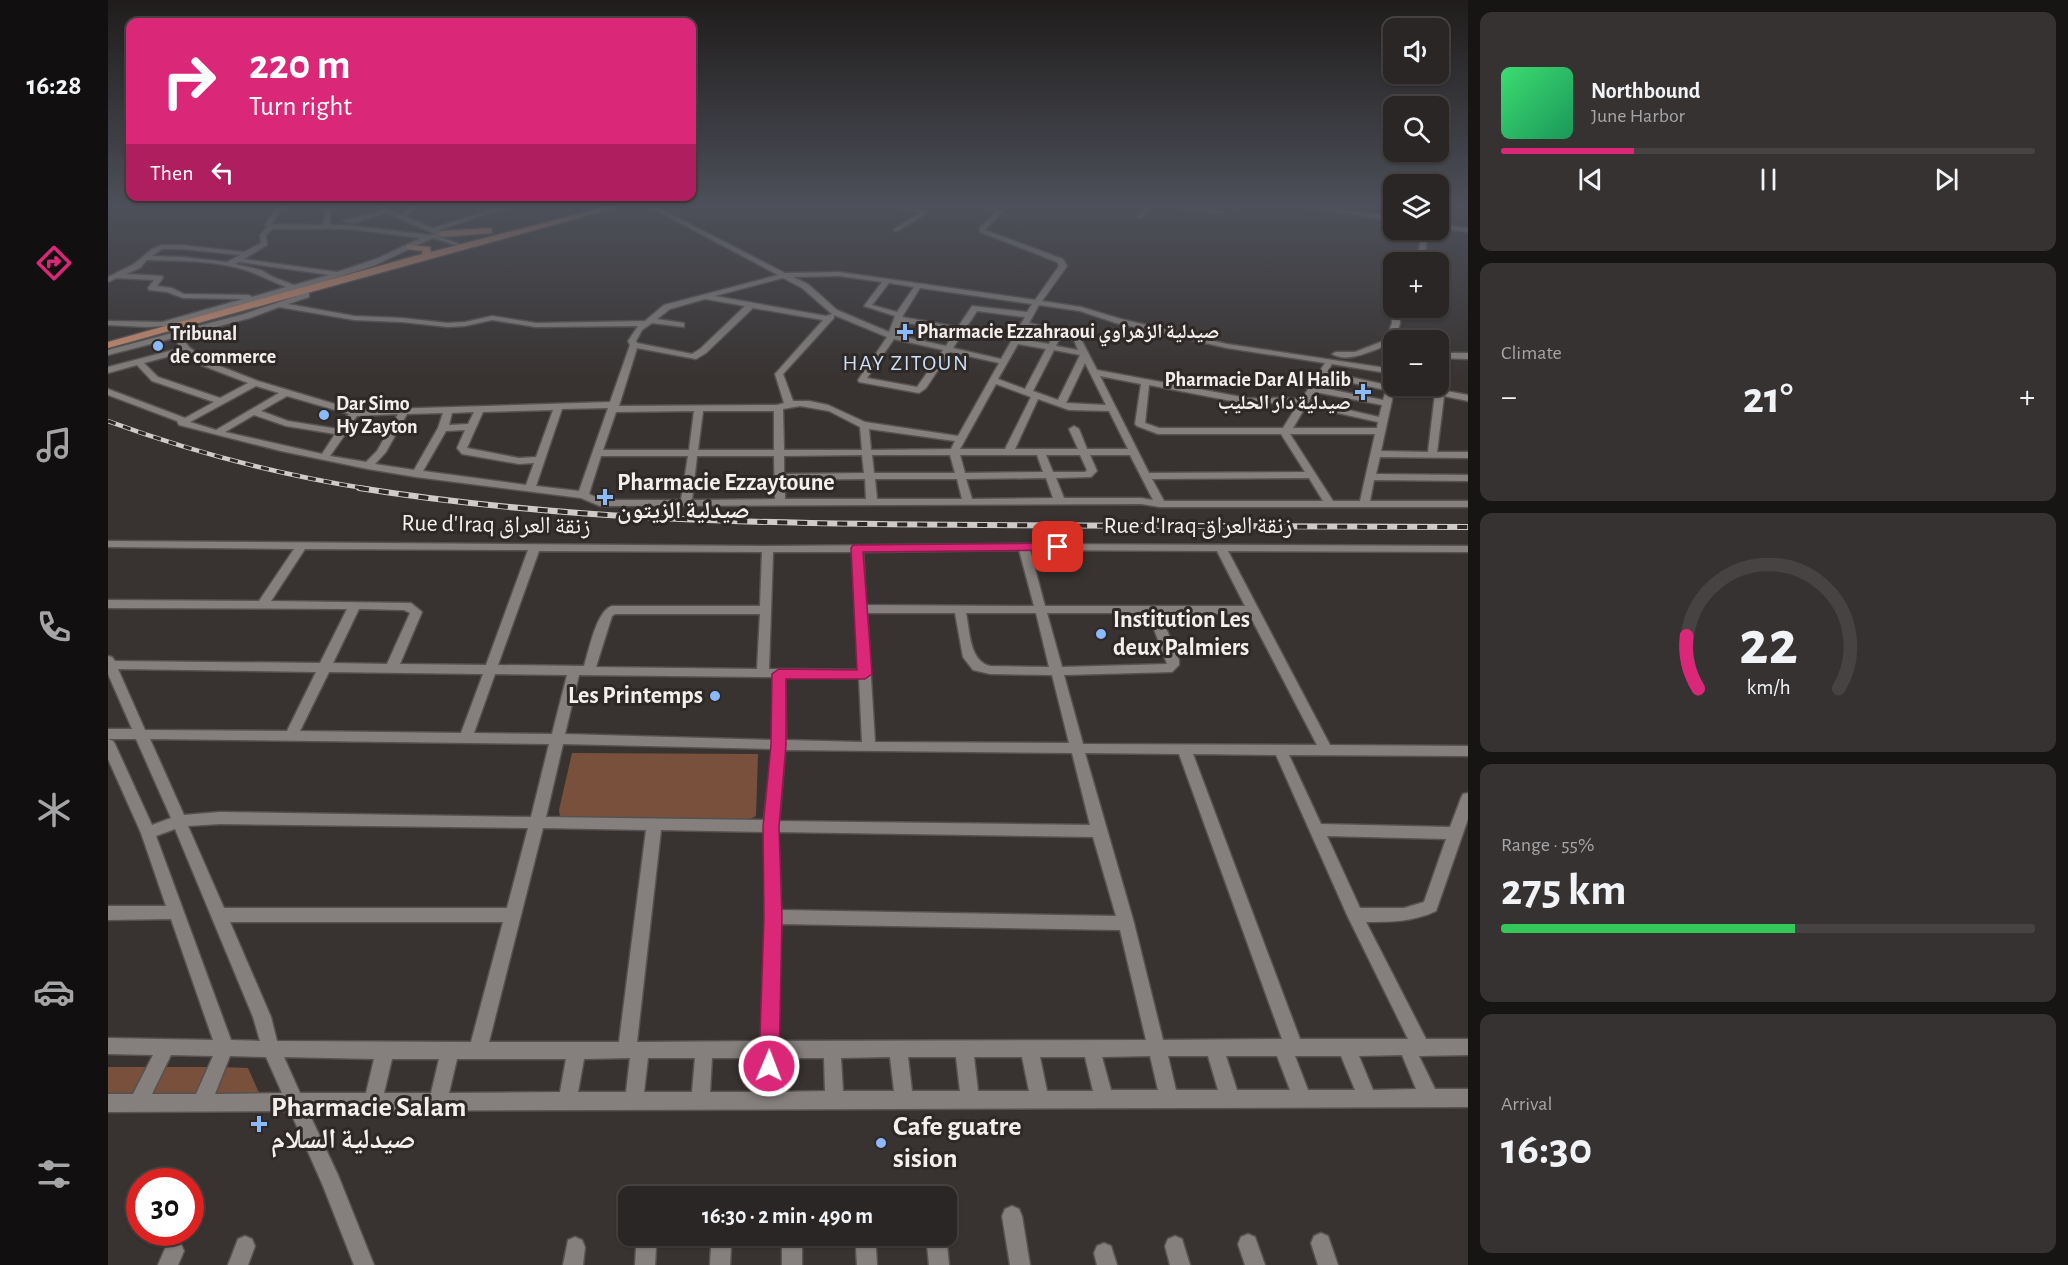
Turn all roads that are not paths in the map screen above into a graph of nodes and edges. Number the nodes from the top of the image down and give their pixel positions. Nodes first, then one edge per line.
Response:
1 (140, 263) edge
2 (219, 263) edge
3 (276, 263) edge
4 (373, 263) edge
5 (403, 263) edge
6 (407, 263) edge
7 (761, 263) edge
8 (1060, 263) edge
9 (227, 264) joint
10 (782, 273) junction
11 (339, 274) junction
12 (117, 276) junction
13 (108, 280) edge
14 (886, 282) junction
15 (918, 286) junction
16 (295, 288) junction
17 (306, 295) junction
18 (703, 297) junction
19 (259, 298) junction
20 (1036, 304) junction
21 (280, 305) junction
22 (750, 306) junction
23 (1031, 315) junction
24 (831, 316) junction
25 (898, 317) junction
26 (648, 322) junction
27 (108, 323) edge
28 (681, 325) dead end
29 (1026, 325) junction
30 (961, 330) junction
31 (1059, 332) junction
32 (176, 335) junction
33 (892, 336) junction
34 (1017, 341) junction
35 (634, 345) junction
36 (108, 346) edge
37 (1052, 348) junction
38 (186, 349) junction
39 (1383, 349) edge
40 (948, 350) junction
41 (108, 353) edge
42 (1284, 354) junction
43 (1084, 355) junction
44 (1449, 355) edge
45 (1468, 356) edge
46 (1330, 361) junction
47 (139, 362) junction
48 (1005, 362) junction
49 (108, 370) edge
50 (1383, 370) edge
51 (1093, 372) junction
52 (1323, 374) junction
53 (995, 381) junction
54 (255, 383) junction
55 (1145, 383) junction
56 (1383, 383) edge
57 (1313, 389) junction
58 (108, 392) edge
59 (285, 393) junction
60 (1032, 393) junction
61 (1449, 395) edge
62 (1388, 396) edge
63 (1440, 396) edge
64 (1468, 398) edge
65 (222, 402) junction
66 (1303, 403) junction
67 (1386, 403) junction
68 (789, 404) junction
69 (1061, 404) junction
70 (558, 407) junction
71 (614, 407) junction
72 (778, 408) junction
73 (1110, 408) junction
74 (699, 409) junction
75 (479, 410) junction
76 (448, 411) junction
77 (254, 412) junction
78 (354, 413) junction
79 (403, 413) junction
80 (1382, 420) junction
81 (182, 423) junction
82 (864, 425) junction
83 (471, 427) junction
84 (442, 428) junction
85 (1074, 429) dead end
86 (1380, 431) junction
87 (343, 432) junction
88 (1286, 433) junction
89 (217, 434) junction
90 (961, 438) junction
91 (1010, 451) junction
92 (1040, 451) junction
93 (780, 452) junction
94 (954, 452) junction
95 (1083, 452) junction
96 (1134, 452) junction
97 (599, 453) junction
98 (693, 453) junction
99 (867, 453) junction
100 (1375, 454) junction
101 (1432, 454) junction
102 (1468, 454) edge
103 (324, 458) junction
104 (541, 459) junction
105 (368, 466) junction
106 (416, 474) junction
107 (1312, 475) junction
108 (960, 476) junction
109 (1049, 476) junction
110 (1146, 476) junction
111 (780, 477) junction
112 (870, 477) junction
113 (1371, 477) junction
114 (1468, 478) edge
115 (530, 489) junction
116 (583, 495) junction
117 (780, 502) junction
118 (872, 502) junction
119 (968, 502) junction
120 (1060, 502) junction
121 (686, 503) junction
122 (1160, 504) junction
123 (1330, 504) junction
124 (1364, 504) junction
125 (1468, 504) edge
126 (108, 534) edge
127 (108, 543) edge
128 (136, 543) junction
129 (303, 544) junction
130 (535, 546) junction
131 (1024, 547) junction
132 (1220, 547) junction
133 (857, 548) junction
134 (768, 549) junction
135 (1468, 549) edge
136 (264, 603) junction
137 (108, 604) edge
138 (355, 605) junction
139 (861, 609) junction
140 (765, 610) junction
141 (960, 610) junction
142 (1041, 610) junction
143 (1252, 610) junction
144 (1153, 611) junction
145 (109, 663) edge
146 (326, 667) junction
147 (392, 668) junction
148 (489, 669) junction
149 (581, 670) junction
150 (1057, 671) junction
151 (763, 674) junction
152 (779, 674) junction
153 (865, 674) junction
154 (108, 734) edge
155 (140, 734) junction
156 (291, 736) junction
157 (466, 738) junction
158 (556, 739) junction
159 (108, 744) edge
160 (779, 745) junction
161 (869, 747) junction
162 (1078, 747) junction
163 (1325, 748) junction
164 (1184, 749) junction
165 (1280, 749) junction
166 (1468, 751) edge
167 (1468, 798) edge
168 (179, 821) junction
169 (537, 823) junction
170 (654, 826) junction
171 (771, 827) junction
172 (1316, 830) junction
173 (1099, 831) junction
174 (148, 833) junction
175 (1455, 833) junction
176 (176, 912) junction
177 (108, 913) edge
178 (219, 915) junction
179 (513, 915) junction
180 (1355, 915) junction
181 (773, 917) junction
182 (1126, 923) junction
183 (108, 1046) edge
184 (166, 1047) junction
185 (1214, 1047) junction
186 (1468, 1047) edge
187 (225, 1048) junction
188 (832, 1048) junction
189 (898, 1048) junction
190 (964, 1048) junction
191 (1029, 1048) junction
192 (1289, 1048) junction
193 (1414, 1048) junction
194 (271, 1049) junction
195 (634, 1049) junction
196 (769, 1049) junction
197 (1156, 1049) junction
198 (1347, 1049) junction
199 (478, 1050) junction
200 (704, 1050) junction
201 (1092, 1050) junction
202 (385, 1051) junction
203 (450, 1051) junction
204 (576, 1051) junction
205 (1429, 1097) junction
206 (1039, 1098) junction
207 (1104, 1098) junction
208 (1170, 1098) junction
209 (1230, 1098) junction
210 (1302, 1098) junction
211 (1367, 1098) junction
212 (1468, 1098) edge
213 (970, 1099) junction
214 (438, 1100) junction
215 (568, 1100) junction
216 (634, 1100) junction
217 (700, 1100) junction
218 (768, 1100) junction
219 (834, 1100) junction
220 (904, 1100) junction
221 (373, 1101) junction
222 (108, 1102) edge
223 (139, 1102) junction
224 (202, 1102) junction
225 (295, 1102) junction
226 (1012, 1216) dead end
227 (1320, 1243) dead end
228 (1248, 1244) dead end
229 (792, 1246) edge
230 (364, 1265) edge
231 (792, 1265) edge
232 (1020, 1265) edge
233 (1255, 1265) edge
234 (1328, 1265) edge

1 - 12 street
2 - 9 street
3 - 11 street
4 - 11 street
5 - 36 main road
6 - 17 main road
7 - 10 street
8 - 20 street
9 - 16 street
10 - 14 street
10 - 18 street
10 - 24 street
11 - 16 street
12 - 13 street
12 - 19 street
14 - 15 street
14 - 25 street
15 - 20 street
15 - 25 street
16 - 19 street
17 - 21 street
17 - 36 main road
18 - 22 street
18 - 26 street
19 - 27 street
20 - 23 street
20 - 42 street
21 - 26 street
21 - 32 street
22 - 24 street
22 - 35 street
23 - 29 street
23 - 30 street
24 - 33 street
24 - 68 street
25 - 30 street
25 - 33 street
26 - 28 street
26 - 35 street
29 - 31 street
29 - 34 street
30 - 40 street
31 - 37 street
31 - 43 street
32 - 38 street
32 - 41 street
33 - 40 street
33 - 40 street
34 - 37 street
34 - 48 street
35 - 71 street
37 - 43 street
37 - 60 street
38 - 47 street
38 - 54 street
39 - 42 street
40 - 48 street
42 - 46 street
43 - 51 street
43 - 69 street
44 - 45 street
46 - 50 street
46 - 52 street
47 - 49 street
47 - 65 street
48 - 53 street
51 - 55 street
51 - 73 street
52 - 56 street
52 - 57 street
53 - 60 street
53 - 90 street
54 - 59 street
54 - 65 street
55 - 66 street
55 - 88 street
57 - 66 street
57 - 67 street
58 - 81 street
59 - 77 street
59 - 78 street
60 - 69 street
60 - 91 street
61 - 64 street
62 - 67 street
63 - 101 street
65 - 81 street
66 - 80 street
66 - 88 street
67 - 80 street
68 - 72 street
68 - 82 street
69 - 73 street
70 - 71 street
70 - 75 street
70 - 104 street
71 - 74 street
71 - 97 street
72 - 74 street
72 - 93 street
73 - 96 street
74 - 98 street
75 - 76 street
75 - 83 street
76 - 79 street
76 - 84 street
77 - 87 street
77 - 89 street
78 - 79 street
78 - 87 street
79 - 105 street
80 - 86 street
81 - 89 street
82 - 90 street
82 - 99 street
83 - 84 street
83 - 104 street
84 - 106 street
85 - 95 street
86 - 88 street
86 - 100 street
87 - 103 street
88 - 107 street
89 - 103 street
90 - 94 street
91 - 92 street
91 - 94 street
92 - 95 street
92 - 109 street
93 - 98 street
93 - 99 street
93 - 111 street
94 - 99 street
94 - 108 street
95 - 96 street
95 - 109 street
96 - 110 street
97 - 98 street
97 - 116 street
98 - 121 street
99 - 112 street
100 - 101 street
100 - 113 street
101 - 102 street
103 - 105 street
104 - 115 street
105 - 106 street
106 - 115 street
107 - 110 street
107 - 123 street
108 - 109 street
108 - 112 street
108 - 119 street
109 - 120 street
110 - 122 street
111 - 112 street
111 - 117 street
112 - 118 street
113 - 114 street
113 - 124 street
115 - 116 street
116 - 121 street
117 - 118 street
117 - 121 street
118 - 119 street
119 - 120 street
120 - 122 street
122 - 123 street
123 - 124 street
124 - 125 street
126 - 128 street, Rue d'Iraq زنقة العراق
127 - 128 street, Rue d'Iraq زنقة العراق
128 - 129 street, Rue d'Iraq زنقة العراق
129 - 130 street, Rue d'Iraq زنقة العراق
129 - 136 street
130 - 134 street, Rue d'Iraq زنقة العراق
130 - 148 street
131 - 132 street, Rue d'Iraq زنقة العراق
131 - 133 street, Rue d'Iraq زنقة العراق
131 - 142 street
132 - 135 street, Rue d'Iraq زنقة العراق
132 - 143 street
133 - 134 street, Rue d'Iraq زنقة العراق
133 - 139 street
134 - 140 street
136 - 137 street
136 - 138 street
138 - 146 street
138 - 147 street
139 - 141 street
139 - 153 street
140 - 149 street
140 - 151 street
141 - 142 street
141 - 150 street
142 - 144 street
142 - 150 street
143 - 144 street
143 - 163 street
144 - 150 street
145 - 146 street
145 - 155 street
146 - 147 street
146 - 156 street
147 - 148 street
148 - 149 street
148 - 157 street
149 - 151 street
149 - 158 street
150 - 162 street
151 - 152 street
152 - 153 street
152 - 160 street
153 - 161 street
154 - 155 street
155 - 156 street
155 - 168 street
156 - 157 street
157 - 158 street
158 - 160 street
158 - 169 street
159 - 174 street
160 - 161 street
160 - 171 street
161 - 162 street
162 - 164 street
162 - 173 street
163 - 165 street
163 - 166 street
164 - 165 street
164 - 192 street
165 - 172 street
167 - 175 street
168 - 169 street
168 - 174 street
168 - 178 street
169 - 170 street
169 - 179 street
170 - 171 street
170 - 195 street
171 - 173 street
171 - 181 street
172 - 175 street
172 - 180 street
173 - 182 street
174 - 176 street
175 - 180 street
176 - 177 street
176 - 187 street
178 - 179 street
178 - 194 street
179 - 199 street
180 - 193 street
181 - 182 street
181 - 196 street
182 - 197 street
183 - 184 street
184 - 187 street
184 - 223 street
185 - 192 street
185 - 197 street
185 - 209 street
186 - 193 street
187 - 194 street
187 - 224 street
188 - 189 street
188 - 196 street
188 - 219 street
189 - 190 street
189 - 220 street
190 - 191 street
190 - 213 street
191 - 201 street
191 - 206 street
192 - 198 street
192 - 210 street
193 - 198 street
193 - 205 street
194 - 202 street
194 - 225 street
195 - 200 street
195 - 204 street
195 - 216 street
196 - 200 street
196 - 218 street
197 - 201 street
197 - 208 street
198 - 211 street
199 - 203 street
199 - 204 street
200 - 217 street
201 - 207 street
202 - 203 street
202 - 221 street
203 - 214 street
204 - 215 street
205 - 211 street
205 - 212 street
206 - 207 street
206 - 213 street
207 - 208 street
208 - 209 street
209 - 210 street
210 - 211 street
213 - 220 street
214 - 215 street
214 - 221 street
215 - 216 street
216 - 217 street
217 - 218 street
218 - 219 street
219 - 220 street
221 - 225 street
222 - 223 street
223 - 224 street
224 - 225 street
225 - 230 street
226 - 232 street
227 - 234 street
228 - 233 street
229 - 231 street

